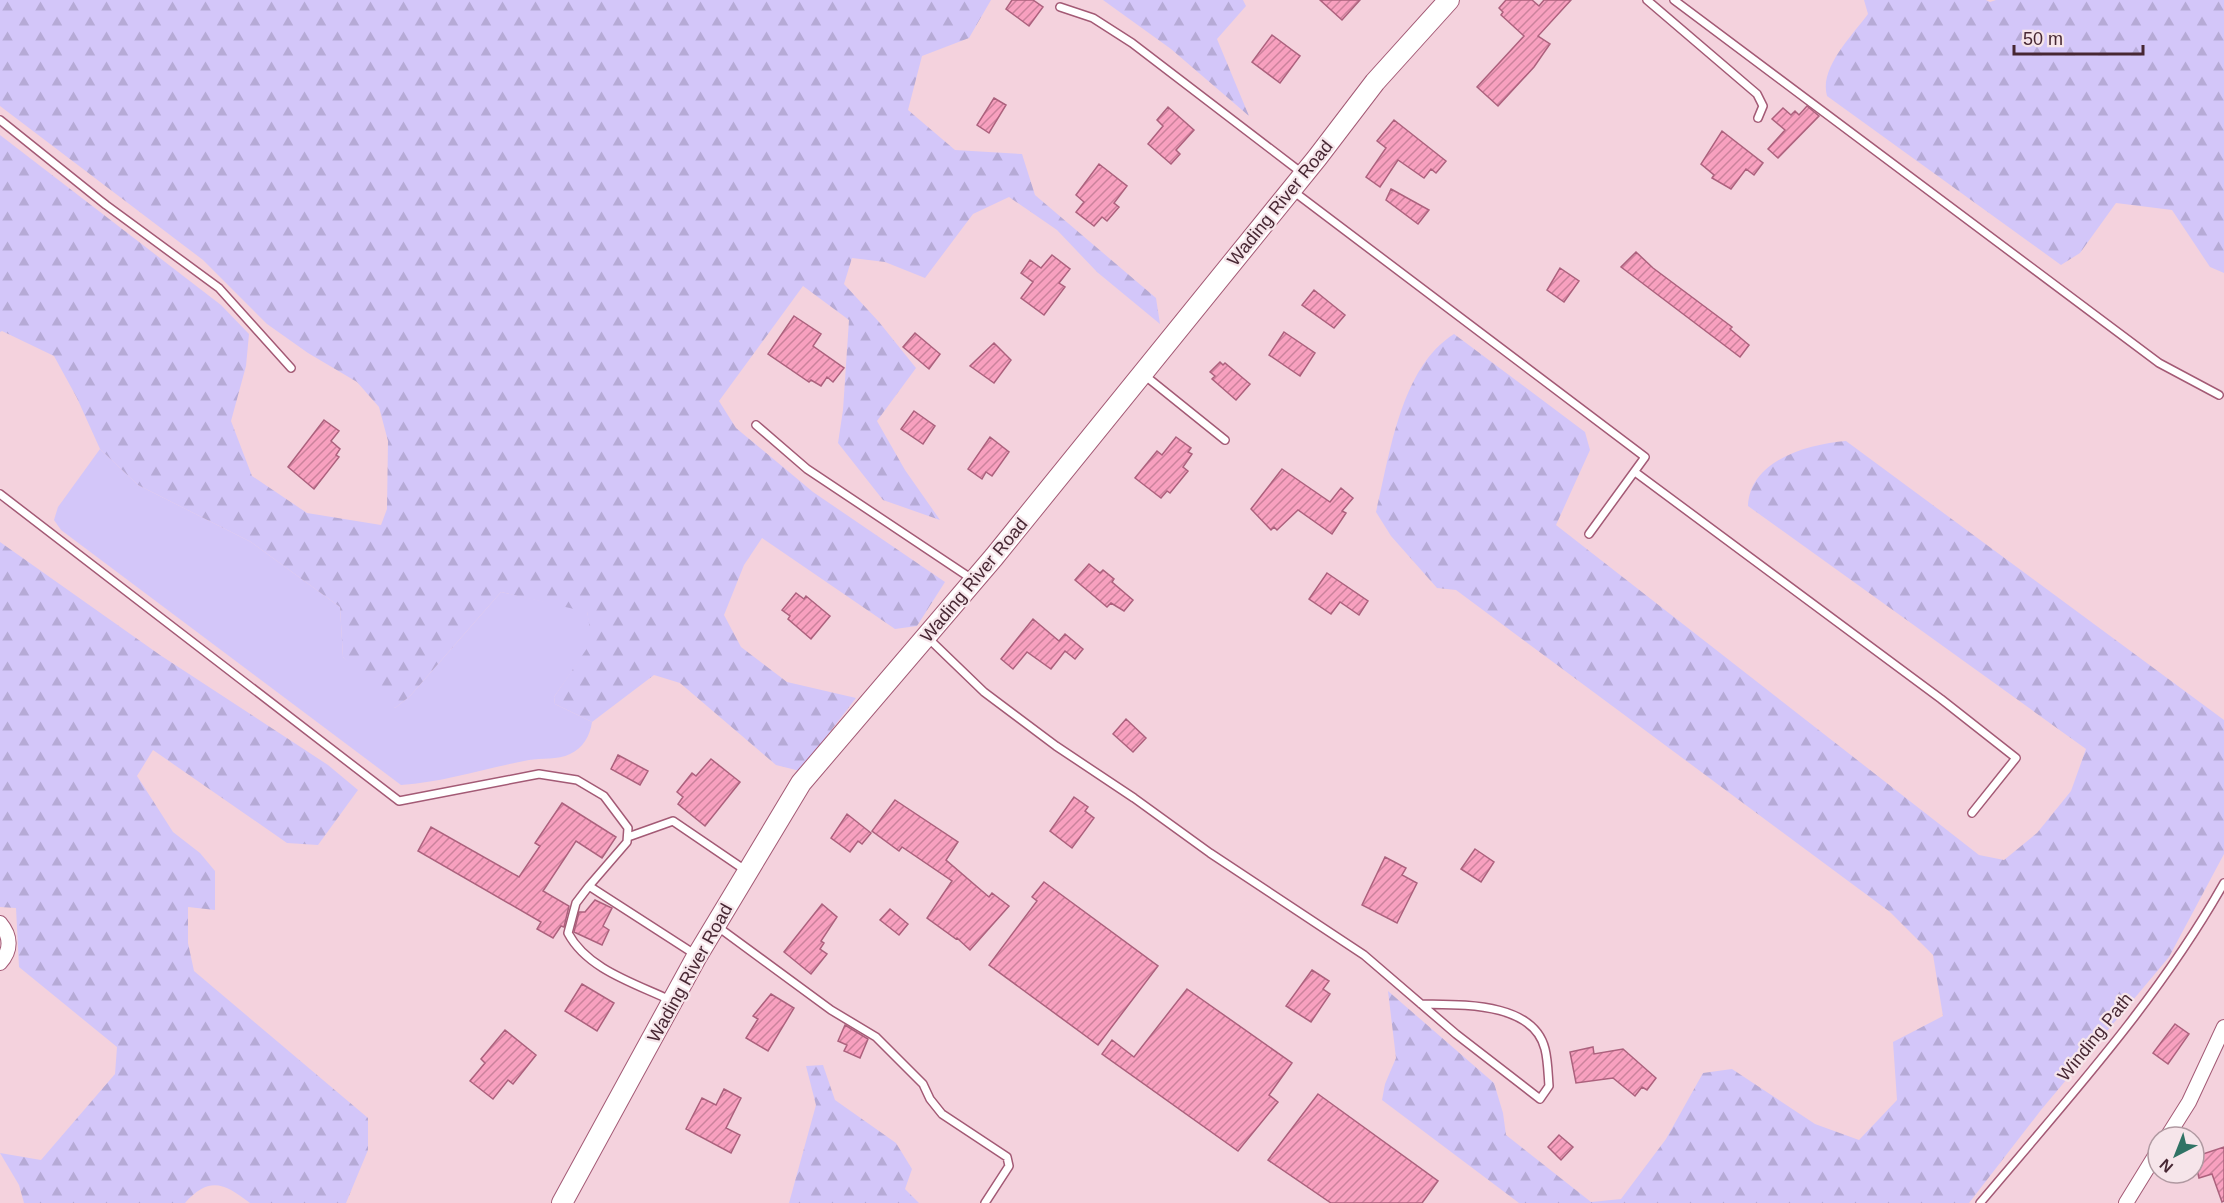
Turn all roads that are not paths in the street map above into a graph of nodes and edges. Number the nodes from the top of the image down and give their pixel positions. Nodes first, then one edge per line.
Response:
1 (1449, 0) edge
2 (1647, 0) edge
3 (1674, 0) edge
4 (1060, 8) dead end
5 (1758, 118) dead end
6 (0, 120) edge
7 (1298, 182) junction
8 (291, 368) dead end
9 (1142, 374) junction
10 (2219, 395) dead end
11 (756, 425) dead end
12 (1225, 440) dead end
13 (1635, 472) junction
14 (0, 494) edge
15 (1589, 534) dead end
16 (974, 581) junction
17 (926, 636) junction
18 (1972, 813) dead end
19 (628, 837) junction
20 (748, 872) junction
21 (2224, 883) edge
22 (589, 886) junction
23 (0, 923) edge
24 (716, 925) junction
25 (697, 956) junction
26 (0, 963) edge
27 (673, 1002) junction
28 (1421, 1004) junction
29 (2224, 1027) edge
30 (2175, 1125) edge
31 (2146, 1171) edge
32 (561, 1203) edge
33 (985, 1203) edge
34 (1980, 1203) edge
35 (2126, 1203) edge

1 - 7 main road, Wading River Road
2 - 5 lane
3 - 10 lane
4 - 7 lane
6 - 8 lane
7 - 9 main road, Wading River Road
7 - 13 lane
9 - 12 lane
9 - 16 main road, Wading River Road
11 - 16 lane
13 - 15 lane
13 - 18 lane
14 - 19 lane
16 - 17 main road, Wading River Road
17 - 20 main road, Wading River Road
17 - 28 lane
19 - 20 lane
19 - 22 lane
20 - 24 main road, Wading River Road
21 - 34 lane, Winding Path
22 - 25 lane
22 - 27 lane
23 - 26 street
24 - 25 main road, Wading River Road
24 - 33 lane
25 - 27 main road, Wading River Road
27 - 32 main road, Wading River Road
28 - 28 lane
29 - 30 street
31 - 35 street

